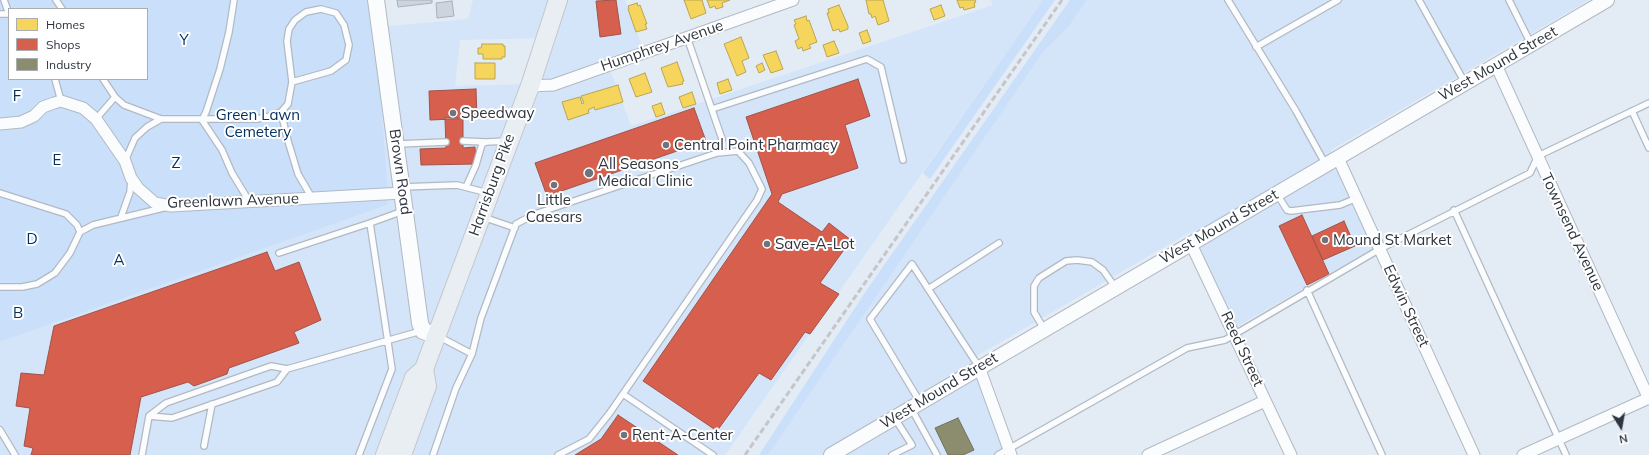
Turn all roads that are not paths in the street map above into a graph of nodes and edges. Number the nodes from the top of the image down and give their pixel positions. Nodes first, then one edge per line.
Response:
1 (4, 0) edge
2 (234, 0) edge
3 (376, 0) edge
4 (558, 0) edge
5 (793, 0) edge
6 (1228, 0) edge
7 (1338, 0) edge
8 (1419, 0) edge
9 (1509, 0) edge
10 (1608, 0) edge
11 (8, 11) edge
12 (687, 37) junction
13 (1531, 44) junction
14 (1256, 47) junction
15 (1496, 65) junction
16 (55, 80) edge
17 (104, 80) edge
18 (292, 82) junction
19 (1465, 83) junction
20 (530, 86) junction
21 (115, 97) junction
22 (61, 101) junction
23 (1649, 103) edge
24 (712, 109) junction
25 (1632, 111) junction
26 (281, 112) junction
27 (96, 119) junction
28 (161, 120) junction
29 (202, 120) junction
30 (0, 124) edge
31 (463, 141) dead end
32 (508, 141) junction
33 (446, 142) dead end
34 (486, 142) junction
35 (396, 144) junction
36 (1649, 148) edge
37 (717, 153) junction
38 (1538, 156) junction
39 (1338, 158) junction
40 (125, 160) junction
41 (903, 160) dead end
42 (1326, 165) junction
43 (131, 178) junction
44 (466, 187) junction
45 (402, 190) junction
46 (0, 193) edge
47 (489, 194) junction
48 (1276, 194) junction
49 (1357, 198) junction
50 (312, 199) junction
51 (249, 201) junction
52 (171, 206) junction
53 (405, 210) junction
54 (1454, 210) junction
55 (480, 216) junction
56 (121, 217) junction
57 (370, 223) junction
58 (515, 228) junction
59 (80, 232) junction
60 (999, 243) dead end
61 (1191, 244) junction
62 (1380, 249) junction
63 (279, 253) dead end
64 (0, 287) edge
65 (1115, 288) junction
66 (928, 289) junction
67 (1307, 290) junction
68 (1044, 329) junction
69 (430, 333) junction
70 (1235, 333) junction
71 (388, 340) junction
72 (472, 354) junction
73 (979, 367) junction
74 (287, 369) junction
75 (424, 369) junction
76 (623, 394) junction
77 (1649, 398) edge
78 (1266, 401) junction
79 (212, 404) junction
80 (915, 405) junction
81 (149, 416) junction
82 (894, 417) junction
83 (0, 430) edge
84 (1559, 439) junction
85 (204, 446) dead end
86 (1010, 452) edge
87 (15, 455) edge
88 (142, 455) edge
89 (359, 455) edge
90 (385, 455) edge
91 (402, 455) edge
92 (433, 455) edge
93 (558, 455) edge
94 (713, 455) edge
95 (830, 455) edge
96 (892, 455) edge
97 (937, 455) edge
98 (998, 455) edge
99 (1148, 455) edge
100 (1291, 455) edge
101 (1382, 455) edge
102 (1474, 455) edge
103 (1523, 455) edge
104 (1566, 455) edge

1 - 11 lane
2 - 29 lane
3 - 35 main road, Brown Road
4 - 20 main road, Harrisburg Pike
5 - 12 street, Humphrey Avenue
6 - 14 lane
7 - 14 lane
8 - 19 lane
9 - 13 lane
10 - 13 street, West Mound Street
12 - 20 street, Humphrey Avenue
12 - 24 lane
13 - 15 street, West Mound Street
14 - 42 lane
15 - 19 street, West Mound Street
15 - 38 street, Townsend Avenue
16 - 22 lane
17 - 21 lane
18 - 18 lane
18 - 26 lane
19 - 39 street, West Mound Street
20 - 32 main road, Harrisburg Pike
21 - 27 lane
21 - 28 lane
22 - 27 street, Greenlawn Avenue
22 - 30 street
23 - 25 lane
24 - 37 lane
24 - 41 lane
25 - 36 lane
25 - 38 lane
26 - 29 lane
26 - 50 lane
27 - 40 street, Greenlawn Avenue
28 - 29 lane
28 - 40 lane
29 - 51 lane
31 - 34 lane
32 - 34 lane
32 - 47 main road, Harrisburg Pike
33 - 35 lane
34 - 44 lane
35 - 45 main road, Brown Road
37 - 58 lane
37 - 76 lane
38 - 54 lane
38 - 77 street, Townsend Avenue
39 - 42 street, West Mound Street
39 - 49 street, Edwin Street
40 - 43 street, Greenlawn Avenue
42 - 48 street, West Mound Street
43 - 52 street, Greenlawn Avenue
43 - 56 lane
44 - 45 lane
44 - 47 lane
45 - 50 street, Greenlawn Avenue
45 - 53 main road, Brown Road
46 - 59 lane
47 - 55 main road, Harrisburg Pike
48 - 49 lane
48 - 61 street, West Mound Street
49 - 62 street, Edwin Street
50 - 51 street, Greenlawn Avenue
51 - 52 street, Greenlawn Avenue
52 - 56 lane
53 - 57 lane
53 - 69 main road, Brown Road
54 - 62 lane
54 - 84 lane
55 - 58 lane
55 - 69 main road, Harrisburg Pike
56 - 59 lane
57 - 63 lane
57 - 71 lane
58 - 72 lane
59 - 64 lane
60 - 66 lane
61 - 65 street, West Mound Street
61 - 70 street, Reed Street
62 - 67 lane
62 - 102 street, Edwin Street
65 - 68 street, West Mound Street
65 - 68 lane
66 - 73 lane
66 - 80 lane
67 - 70 lane
67 - 101 lane
68 - 73 street, West Mound Street
69 - 71 lane
69 - 72 lane
69 - 75 main road, Harrisburg Pike
70 - 78 street, Reed Street
70 - 86 lane
71 - 74 lane
71 - 89 lane
72 - 92 lane
73 - 80 street, West Mound Street
73 - 86 street
74 - 79 lane
74 - 81 lane
75 - 90 main road, Harrisburg Pike
75 - 91 main road, Harrisburg Pike
76 - 93 lane
76 - 94 lane
77 - 84 street
78 - 99 street
78 - 100 street, Reed Street
79 - 81 lane
79 - 85 lane
80 - 82 street, West Mound Street
80 - 97 lane
81 - 88 lane
82 - 95 street, West Mound Street
82 - 96 lane
83 - 87 lane
84 - 103 street
84 - 104 lane
86 - 98 lane

